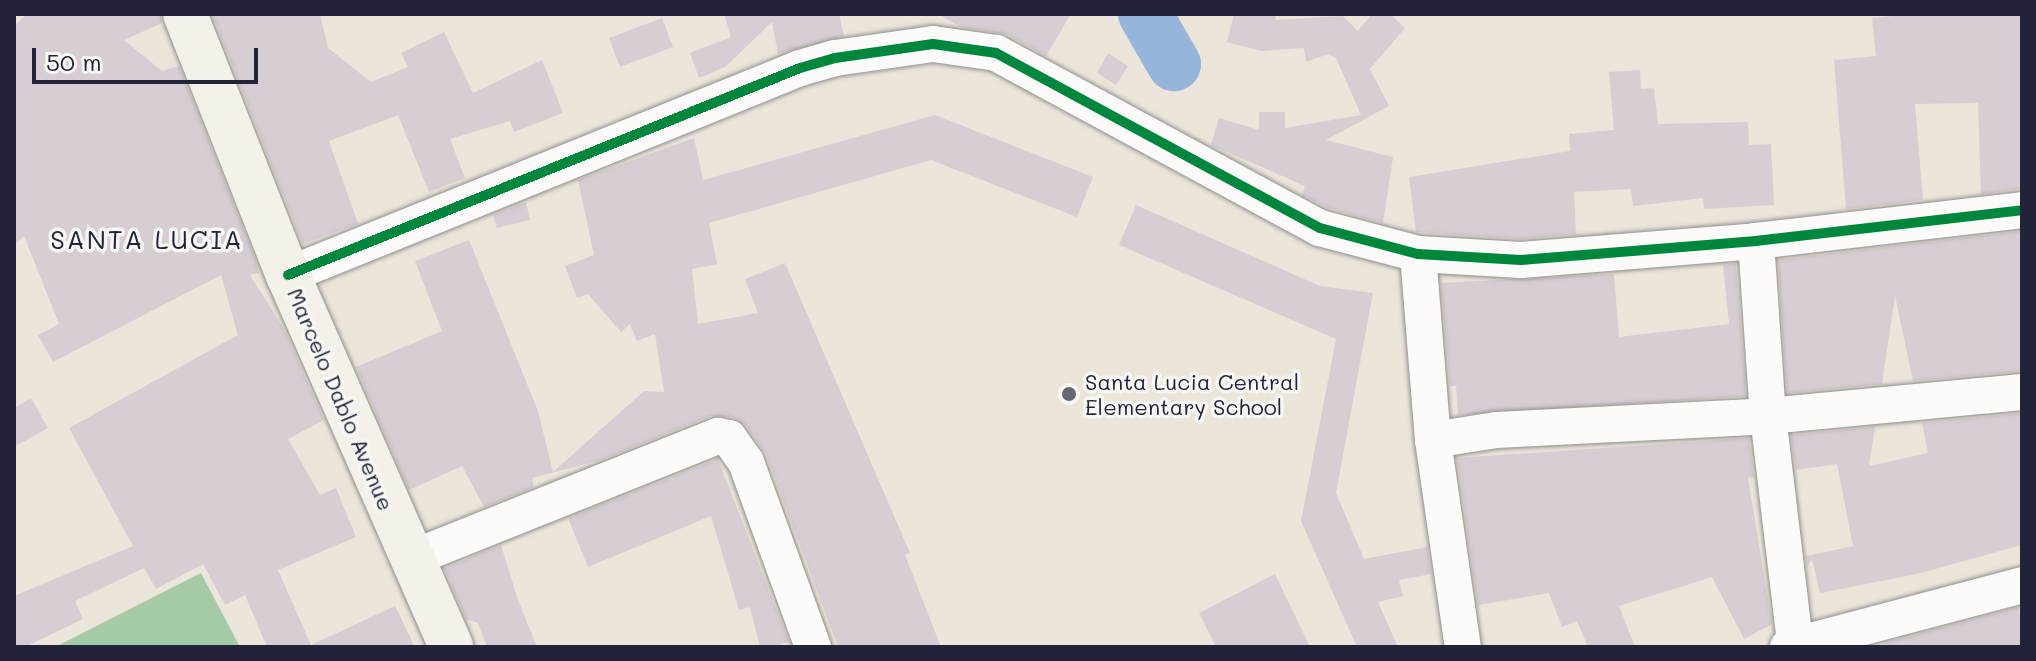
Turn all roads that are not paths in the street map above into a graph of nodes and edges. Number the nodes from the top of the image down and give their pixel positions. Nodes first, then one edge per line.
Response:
1 (185, 14) edge
2 (2022, 210) edge
3 (1756, 241) junction
4 (1418, 254) junction
5 (288, 275) junction
6 (2022, 392) edge
7 (1768, 416) junction
8 (1433, 440) junction
9 (410, 559) junction
10 (2022, 585) edge
11 (1842, 640) edge
12 (1792, 646) edge
13 (451, 647) edge
14 (813, 647) edge
15 (1463, 647) edge

1 - 5 street, Marcelo Dablo Avenue
2 - 3 street
3 - 4 street
3 - 7 street
4 - 5 street
4 - 8 street
5 - 9 street, Marcelo Dablo Avenue
6 - 7 street
7 - 8 street
7 - 12 street
8 - 15 street
9 - 13 street, Marcelo Dablo Avenue
9 - 14 street
10 - 11 street
11 - 12 street

